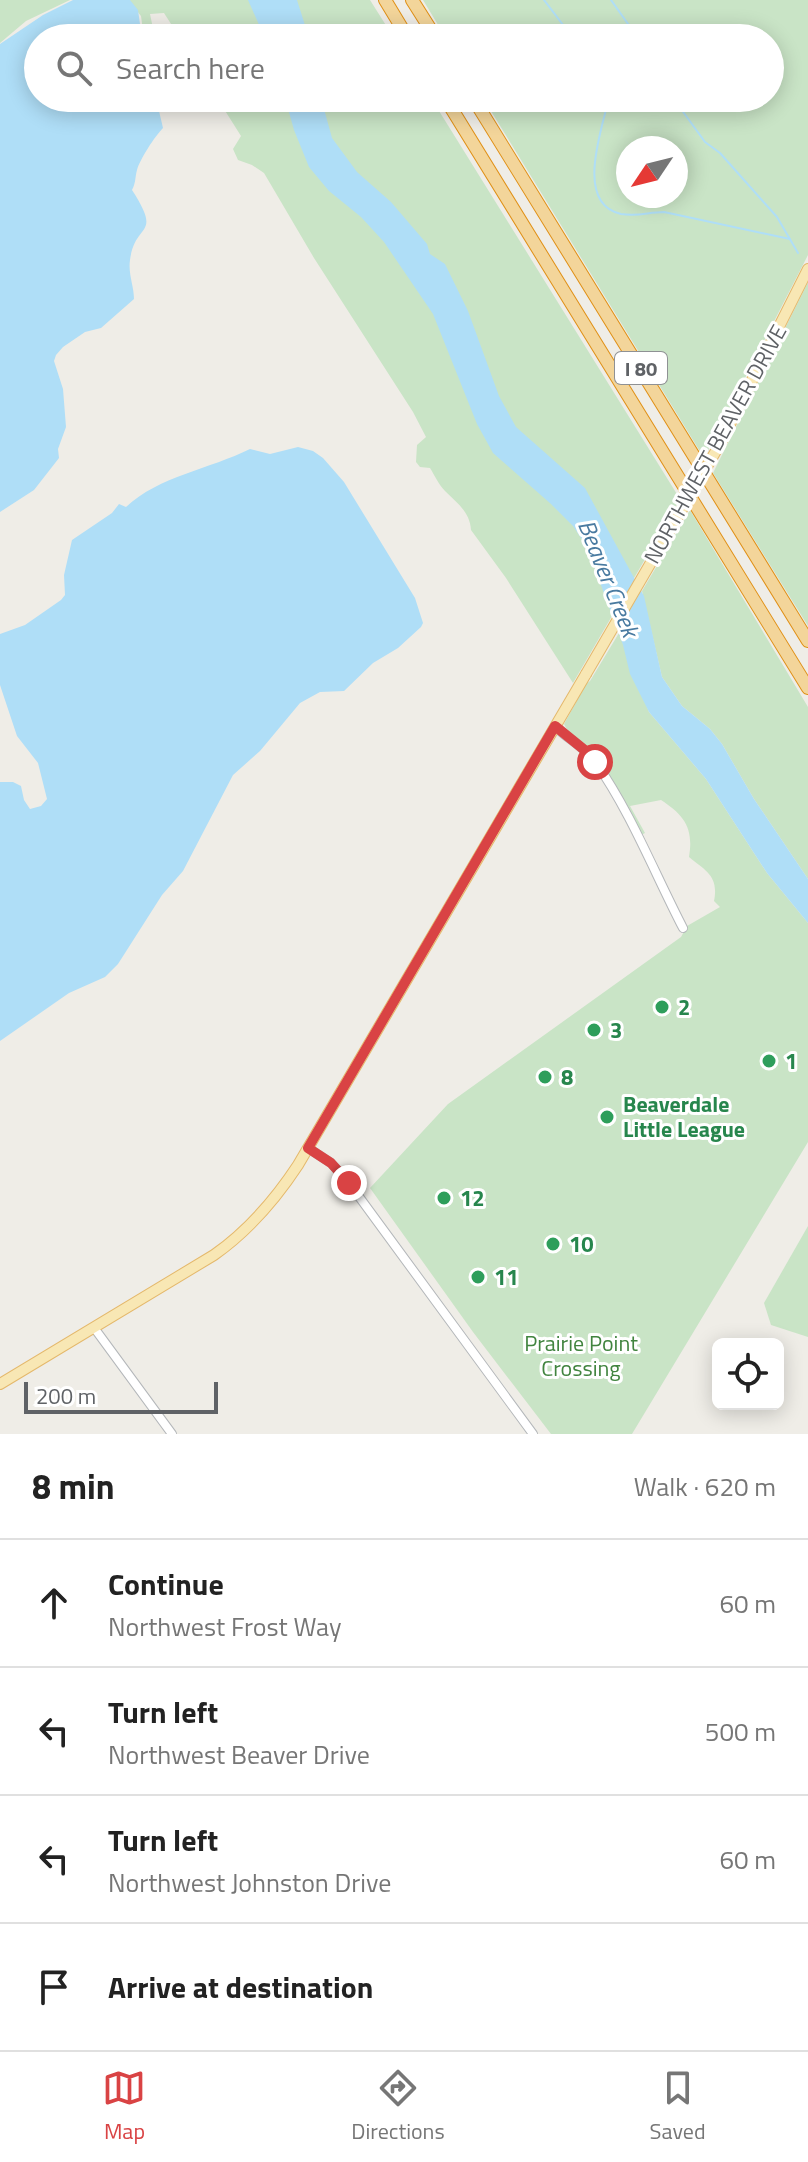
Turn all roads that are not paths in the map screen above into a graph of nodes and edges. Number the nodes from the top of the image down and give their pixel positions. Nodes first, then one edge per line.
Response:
1 (385, 0) edge
2 (412, 0) edge
3 (400, 24) edge
4 (427, 24) edge
5 (454, 112) edge
6 (482, 112) edge
7 (808, 269) edge
8 (808, 641) edge
9 (808, 688) edge
10 (555, 726) junction
11 (683, 928) dead end
12 (308, 1148) junction
13 (95, 1329) junction
14 (0, 1384) edge
15 (172, 1434) edge
16 (533, 1434) edge

1 - 3 highway
2 - 4 highway
5 - 9 highway, I 80
6 - 8 highway, I 80
7 - 10 main road, NORTHWEST BEAVER DRIVE, bridge
10 - 11 street
10 - 12 main road, NORTHWEST BEAVER DRIVE
12 - 13 main road, NORTHWEST BEAVER DRIVE
12 - 16 street
13 - 14 main road, NORTHWEST BEAVER DRIVE
13 - 15 street

